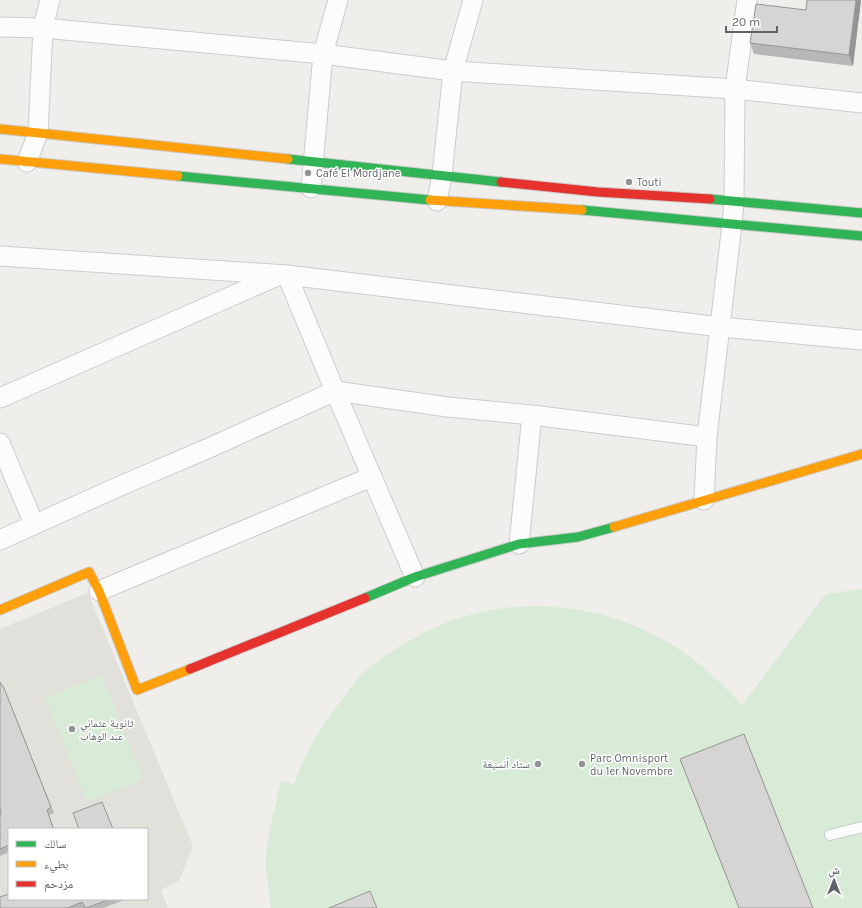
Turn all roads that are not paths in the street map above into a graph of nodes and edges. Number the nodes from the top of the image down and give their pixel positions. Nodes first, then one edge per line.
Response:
1 (50, 0) edge
2 (338, 0) edge
3 (473, 0) edge
4 (747, 0) edge
5 (0, 27) edge
6 (43, 28) junction
7 (323, 54) junction
8 (453, 71) junction
9 (735, 89) junction
10 (862, 103) edge
11 (0, 129) edge
12 (38, 133) junction
13 (0, 159) edge
14 (27, 162) junction
15 (313, 162) junction
16 (442, 175) junction
17 (311, 188) junction
18 (437, 201) junction
19 (734, 202) junction
20 (862, 213) edge
21 (732, 224) junction
22 (862, 236) edge
23 (1, 257) edge
24 (283, 275) junction
25 (721, 327) junction
26 (862, 340) edge
27 (335, 391) junction
28 (0, 398) edge
29 (532, 415) junction
30 (707, 437) junction
31 (0, 443) edge
32 (862, 454) edge
33 (371, 477) junction
34 (704, 500) junction
35 (34, 524) junction
36 (0, 540) edge
37 (520, 544) junction
38 (415, 576) junction
39 (98, 591) junction
40 (0, 610) edge
41 (862, 827) edge
42 (830, 835) dead end

1 - 6 street
2 - 7 street
3 - 8 street
4 - 9 street
5 - 6 street
6 - 7 street
6 - 12 street
7 - 8 street
7 - 15 street
8 - 9 street
8 - 16 street
9 - 10 street
9 - 19 street
11 - 12 main road
12 - 14 street
12 - 15 main road
13 - 14 main road
14 - 17 main road
15 - 16 main road
15 - 17 street
16 - 18 street
16 - 19 main road
17 - 18 main road
18 - 21 main road
19 - 20 main road
19 - 21 street
21 - 22 main road
21 - 25 street
23 - 24 street
24 - 25 street
24 - 27 street
24 - 28 street
25 - 26 street
25 - 30 street
27 - 29 street
27 - 33 street
27 - 35 street
29 - 30 street
29 - 37 street
30 - 34 street
31 - 35 street
32 - 34 main road
33 - 38 street
33 - 39 street
34 - 37 main road
35 - 36 street
37 - 38 main road
38 - 39 main road
39 - 40 main road
41 - 42 lane

